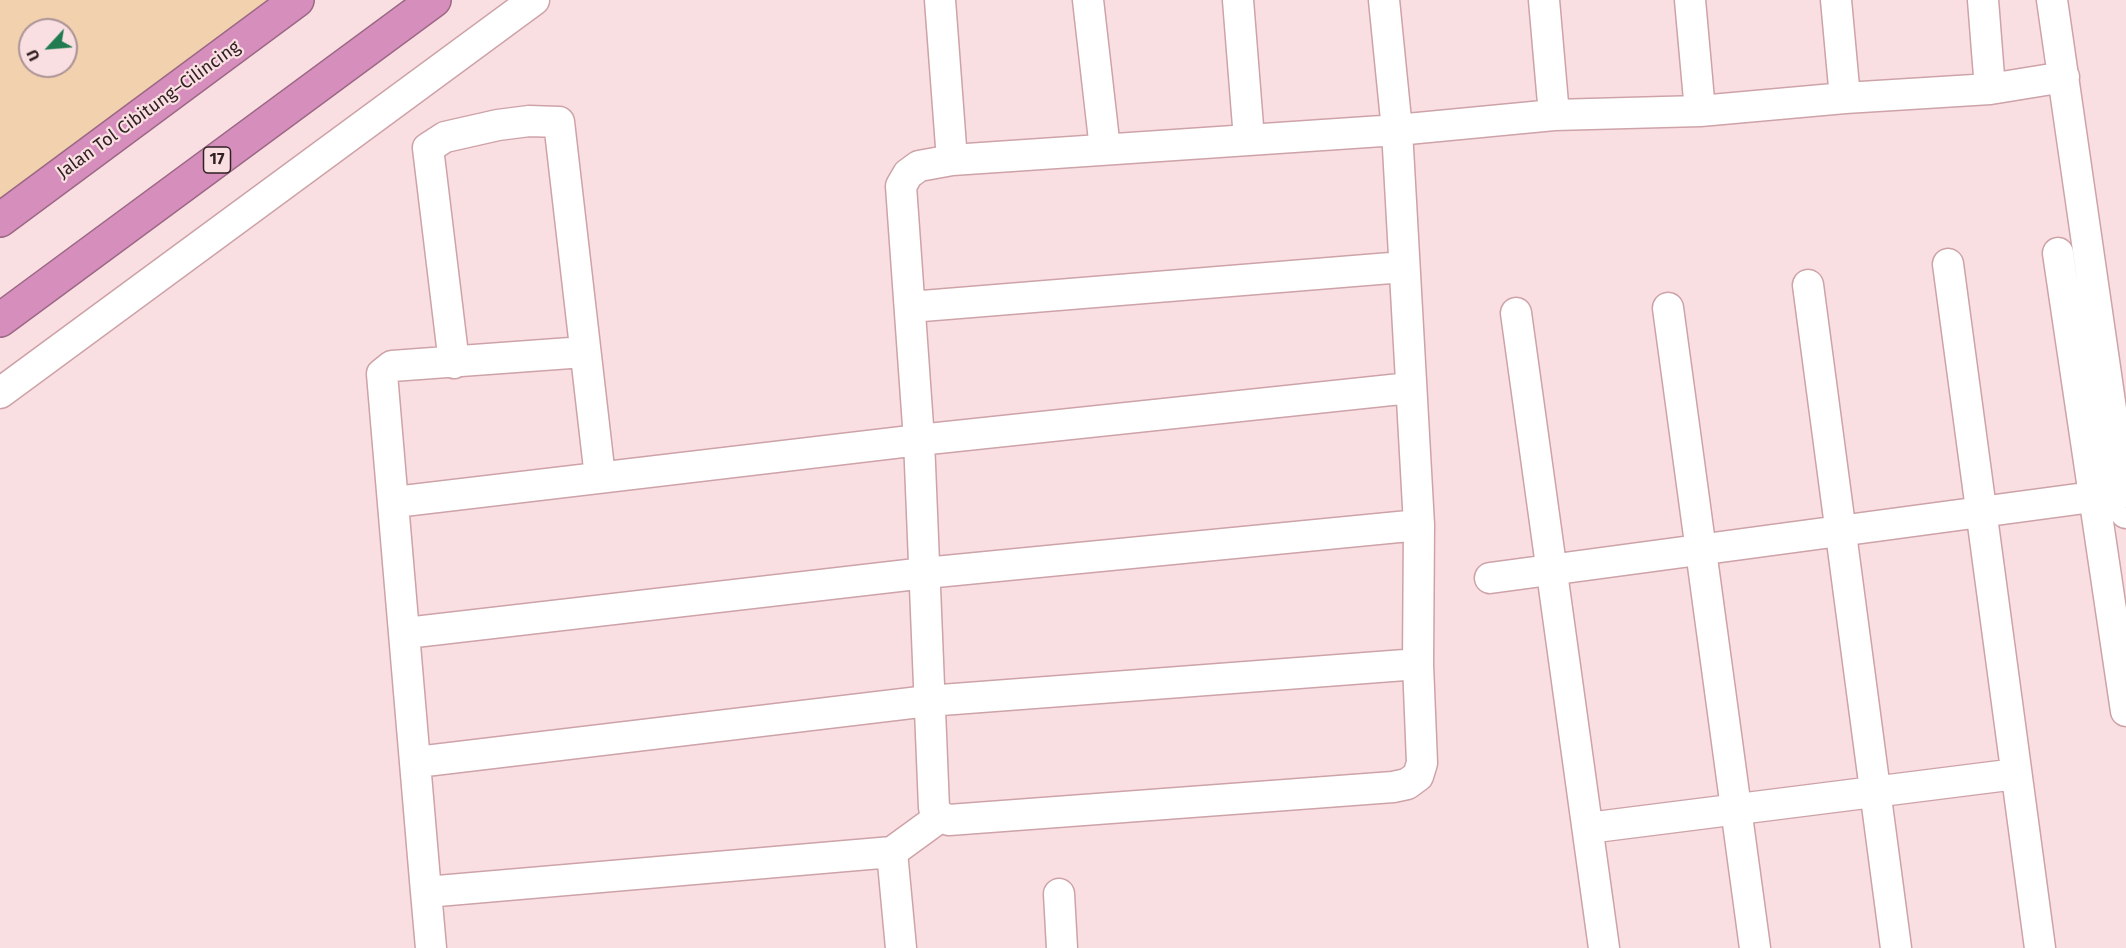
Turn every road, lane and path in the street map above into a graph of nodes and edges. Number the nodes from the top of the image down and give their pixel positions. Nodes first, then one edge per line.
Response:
1 (297, 0) edge
2 (434, 0) edge
3 (534, 0) edge
4 (940, 0) edge
5 (1088, 0) edge
6 (1238, 0) edge
7 (1384, 0) edge
8 (1544, 0) edge
9 (1690, 0) edge
10 (1836, 0) edge
11 (1983, 0) edge
12 (2052, 0) edge
13 (2064, 77) junction
14 (1990, 89) junction
15 (1845, 98) junction
16 (1700, 111) junction
17 (1554, 116) junction
18 (1397, 130) junction
19 (1249, 139) junction
20 (1105, 149) junction
21 (951, 160) junction
22 (0, 220) edge
23 (2058, 253) dead end
24 (1948, 264) dead end
25 (1403, 267) junction
26 (1808, 285) dead end
27 (910, 307) junction
28 (1668, 308) dead end
29 (1516, 313) dead end
30 (0, 320) edge
31 (584, 352) junction
32 (454, 363) junction
33 (1410, 388) junction
34 (0, 393) edge
35 (919, 440) junction
36 (600, 477) junction
37 (395, 501) junction
38 (2114, 501) edge
39 (1981, 512) junction
40 (1419, 525) junction
41 (1841, 531) junction
42 (1701, 550) junction
43 (1552, 570) junction
44 (925, 573) junction
45 (1490, 578) dead end
46 (406, 633) junction
47 (1418, 664) junction
48 (928, 701) junction
49 (2126, 711) edge
50 (417, 762) junction
51 (2016, 774) junction
52 (1876, 792) junction
53 (1737, 809) junction
54 (940, 817) junction
55 (1588, 828) junction
56 (892, 852) junction
57 (426, 892) junction
58 (1059, 894) dead end
59 (431, 948) edge
60 (901, 948) edge
61 (1062, 948) edge
62 (1604, 948) edge
63 (1755, 948) edge
64 (1896, 948) edge
65 (2040, 948) edge

1 - 22 highway, Jalan Tol Cibitung–Cilincing
2 - 30 highway, 17
3 - 34 street
4 - 21 street
5 - 20 street
6 - 19 street
7 - 18 street
8 - 17 street
9 - 16 street
10 - 15 street
11 - 14 street
12 - 13 street
13 - 14 street
13 - 38 street
14 - 15 street
15 - 16 street
16 - 17 street
17 - 18 street
18 - 19 street
18 - 25 street
19 - 20 street
20 - 21 street
21 - 27 street
23 - 38 street
24 - 39 street
25 - 27 street
25 - 33 street
26 - 41 street
27 - 35 street
28 - 42 street
29 - 43 street
31 - 32 street
31 - 32 street
31 - 36 street
32 - 37 street
33 - 35 street
33 - 40 street
35 - 36 street
35 - 44 street
36 - 37 street
37 - 46 street
38 - 39 street
38 - 49 street
39 - 41 street
39 - 51 street
40 - 44 street
40 - 47 street
41 - 42 street
41 - 52 street
42 - 43 street
42 - 53 street
43 - 45 street
43 - 55 street
44 - 46 street
44 - 48 street
46 - 50 street
47 - 48 street
47 - 54 street
48 - 50 street
48 - 54 street
50 - 57 street
51 - 52 street
51 - 65 street
52 - 53 street
52 - 64 street
53 - 55 street
53 - 63 street
54 - 56 street
55 - 62 street
56 - 57 street
56 - 60 street
57 - 59 street
58 - 61 street

